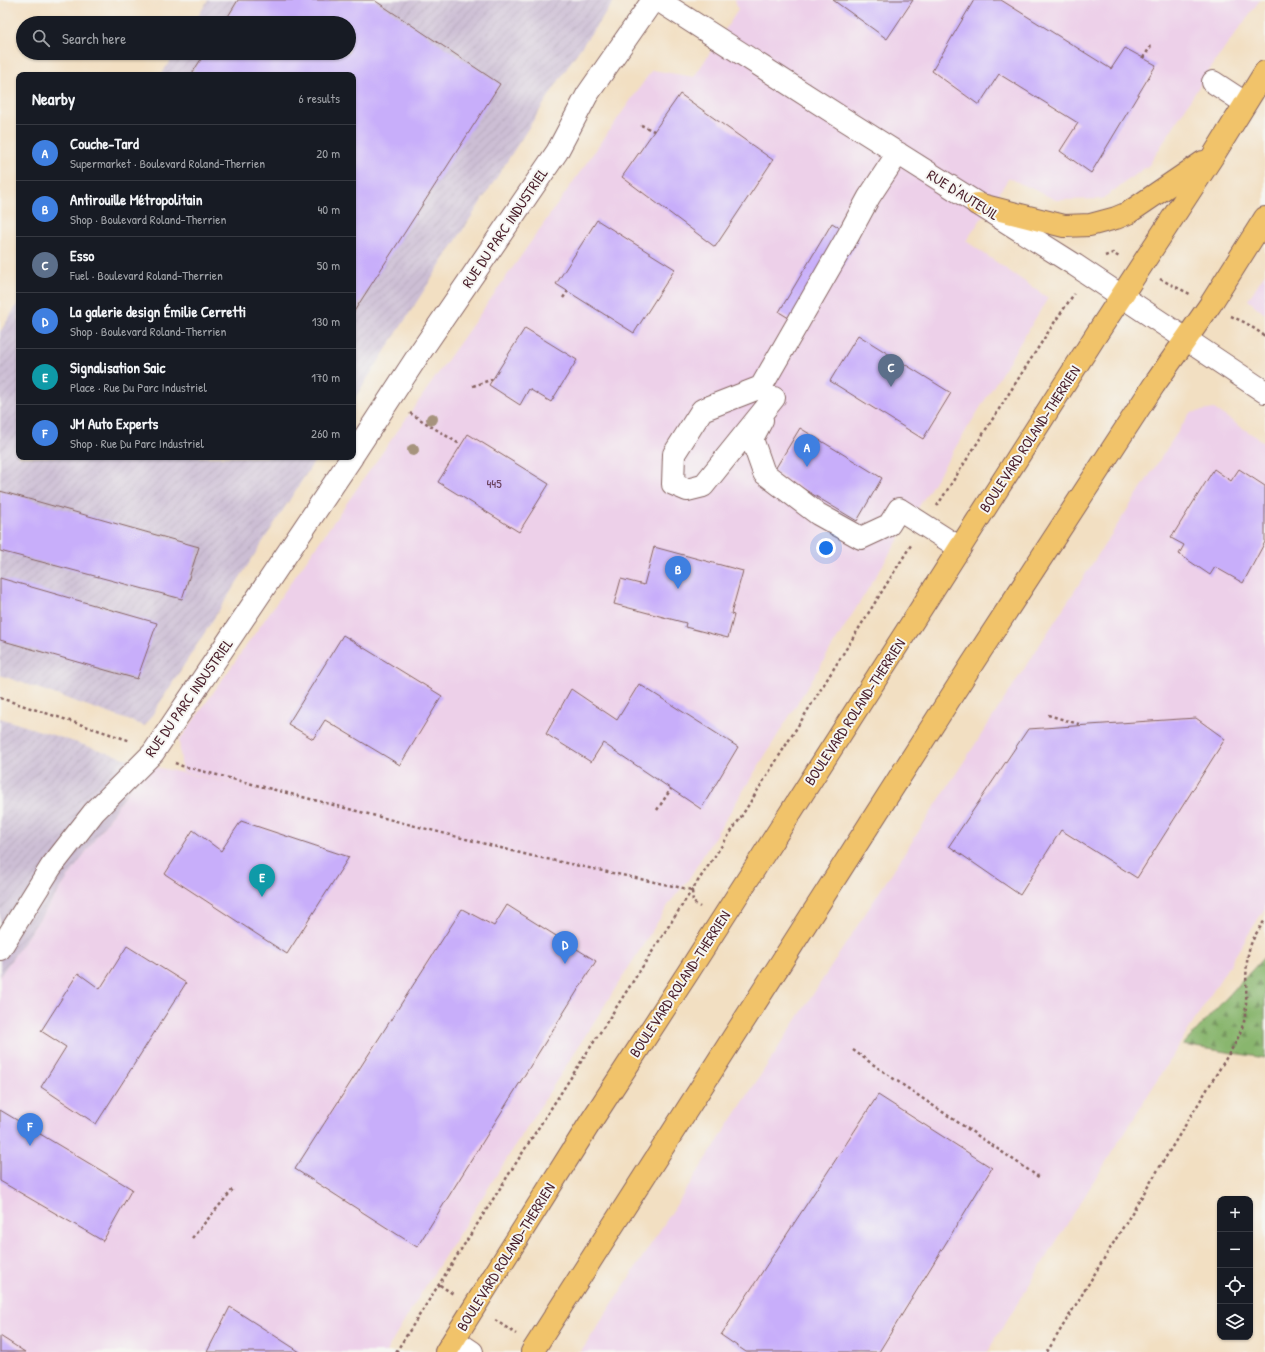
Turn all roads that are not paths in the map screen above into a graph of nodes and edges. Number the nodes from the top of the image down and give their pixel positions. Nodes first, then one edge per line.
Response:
1 (654, 0) edge
2 (658, 0) edge
3 (1265, 72) edge
4 (1213, 82) dead end
5 (1245, 103) junction
6 (898, 154) junction
7 (1213, 156) junction
8 (977, 204) junction
9 (1265, 218) edge
10 (1122, 296) junction
11 (1186, 339) junction
12 (1265, 392) edge
13 (356, 450) edge
14 (349, 460) edge
15 (960, 548) junction
16 (0, 949) edge
17 (450, 1346) edge
18 (472, 1352) edge
19 (532, 1352) edge

1 - 13 street, RUE DU PARC INDUSTRIEL
2 - 6 street, RUE D'AUTEUIL
3 - 5 main road, BOULEVARD ROLAND-THERRIEN
4 - 5 street
5 - 7 main road, BOULEVARD ROLAND-THERRIEN
6 - 8 street, RUE D'AUTEUIL
6 - 15 street
7 - 8 main road
7 - 10 main road, BOULEVARD ROLAND-THERRIEN
8 - 10 street, RUE D'AUTEUIL
9 - 11 main road
10 - 11 street, RUE D'AUTEUIL
10 - 15 main road, BOULEVARD ROLAND-THERRIEN
11 - 12 street, RUE D'AUTEUIL
11 - 19 main road
14 - 16 street, RUE DU PARC INDUSTRIEL
15 - 17 main road, BOULEVARD ROLAND-THERRIEN
17 - 18 street

